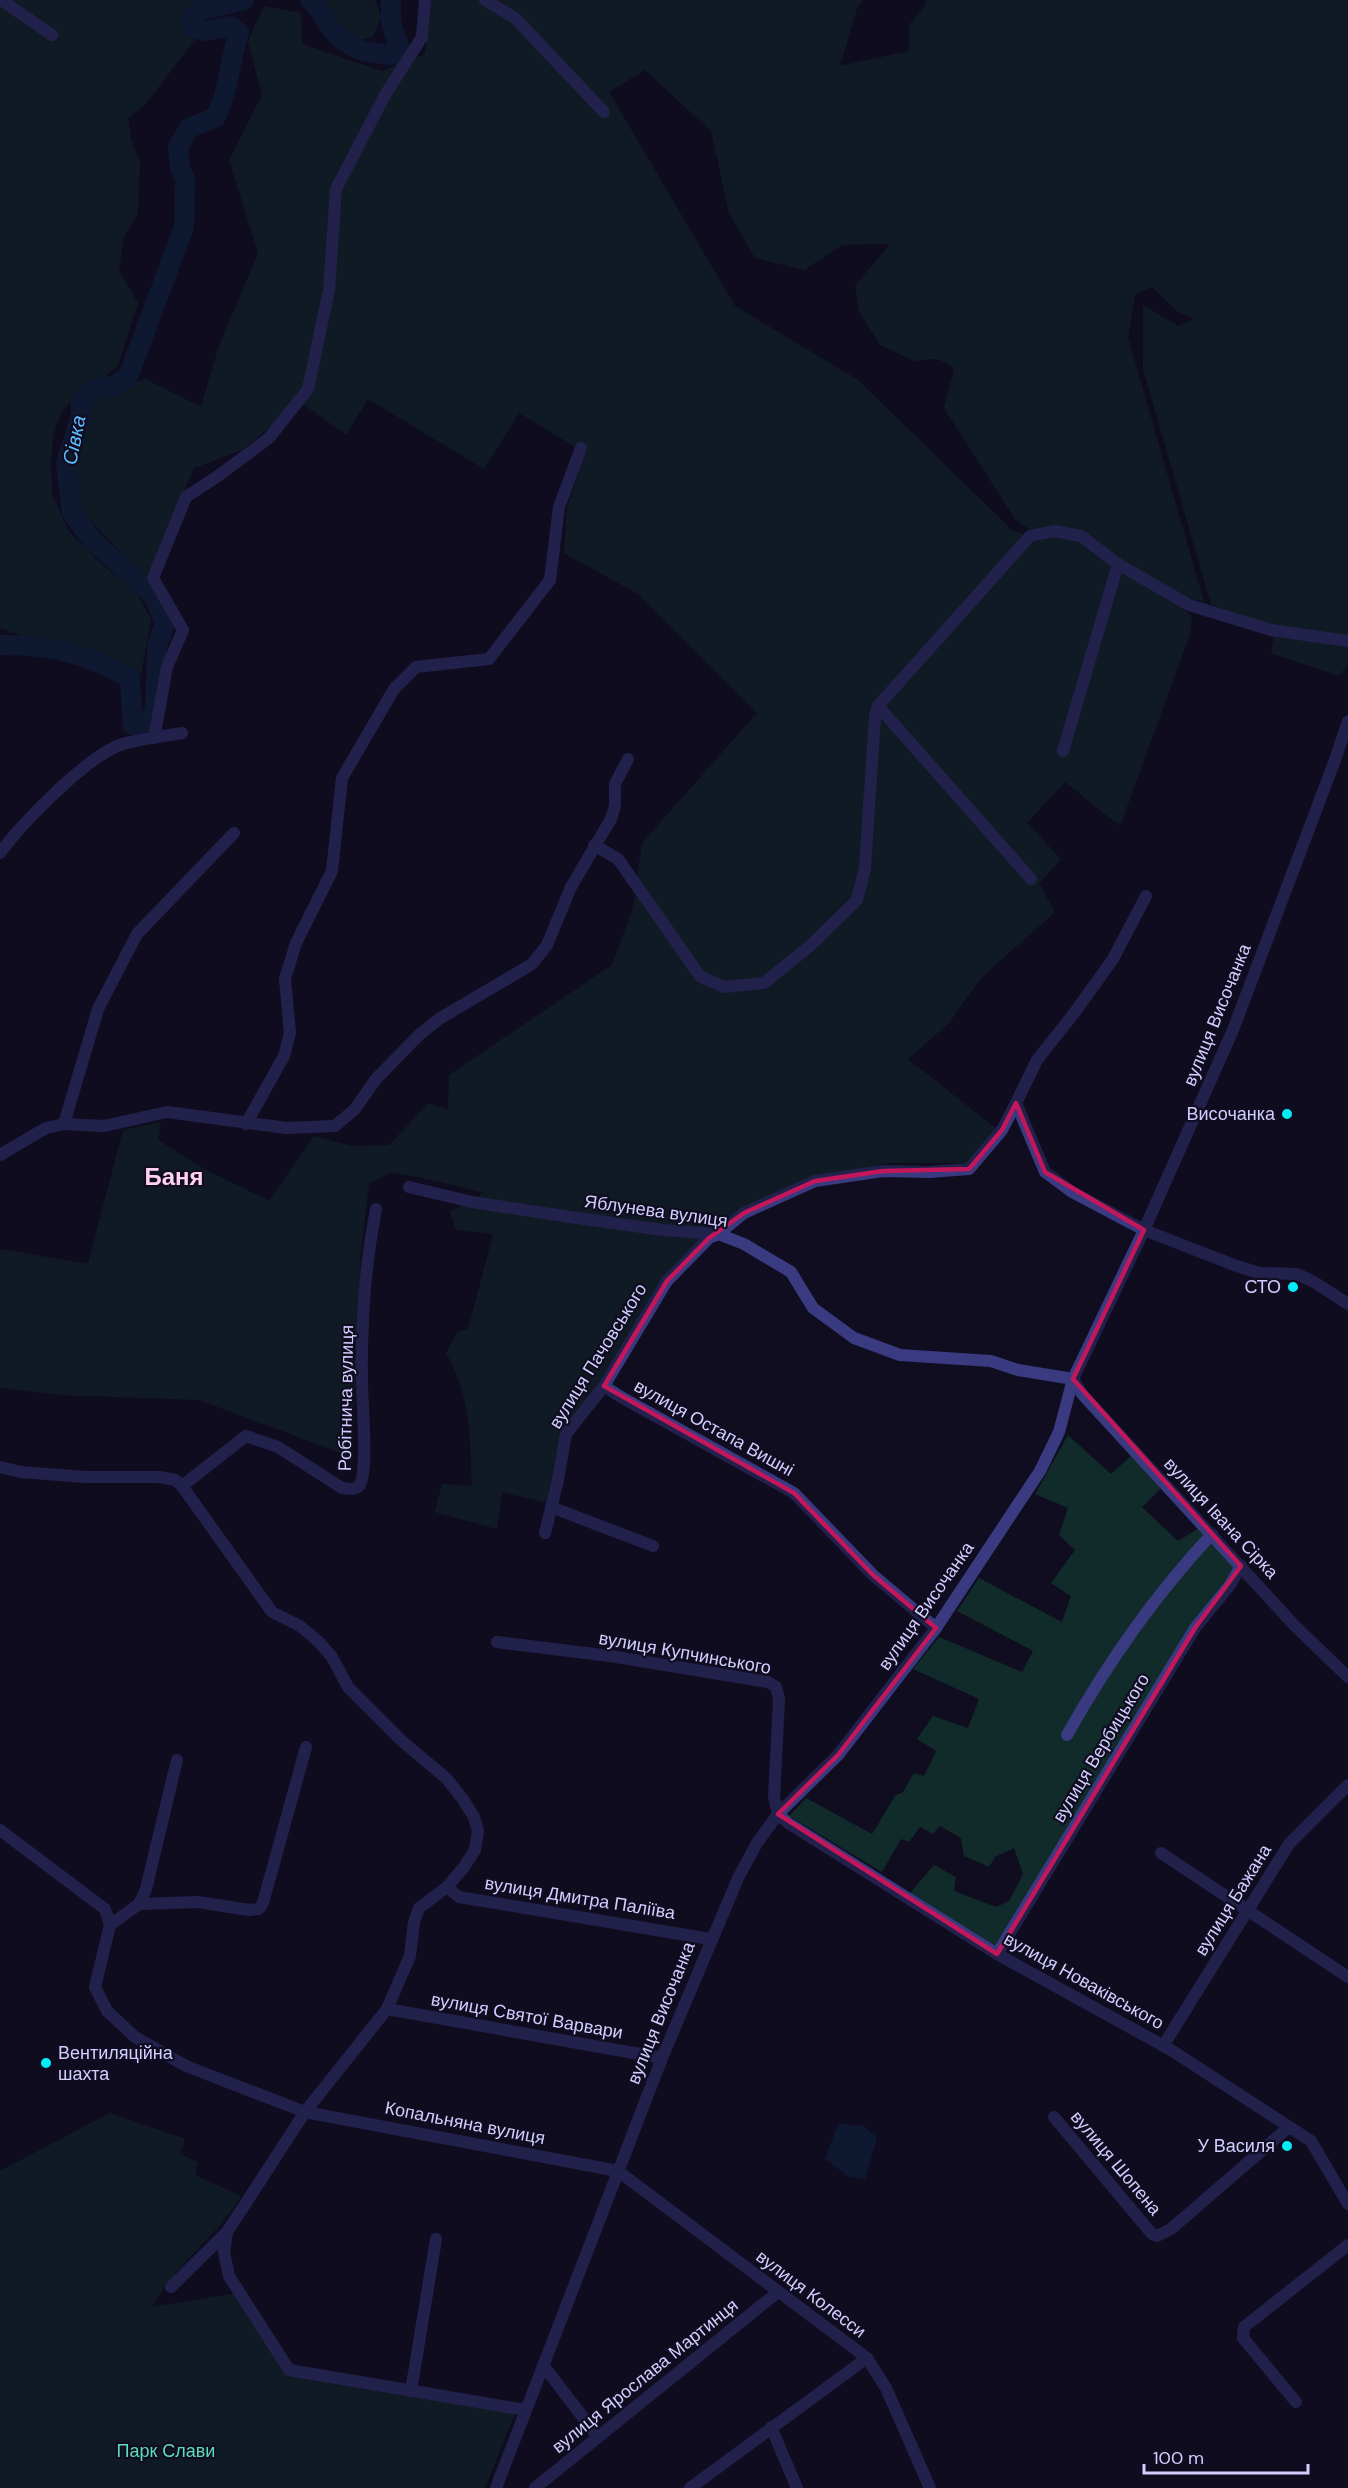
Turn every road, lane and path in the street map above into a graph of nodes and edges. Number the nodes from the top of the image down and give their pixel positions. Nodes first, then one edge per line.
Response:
1 (2, 0) edge
2 (425, 0) edge
3 (485, 0) edge
4 (52, 35) dead end
5 (604, 112) dead end
6 (581, 448) dead end
7 (1118, 564) junction
8 (1348, 641) edge
9 (878, 706) junction
10 (1348, 721) edge
11 (182, 733) dead end
12 (154, 738) junction
13 (1063, 751) dead end
14 (628, 759) dead end
15 (234, 833) dead end
16 (594, 845) junction
17 (0, 853) edge
18 (1031, 879) dead end
19 (1146, 896) dead end
20 (1016, 1103) junction
21 (64, 1124) junction
22 (246, 1124) junction
23 (0, 1155) edge
24 (409, 1187) dead end
25 (376, 1209) dead end
26 (1143, 1230) junction
27 (718, 1234) junction
28 (1348, 1304) edge
29 (1073, 1379) junction
30 (604, 1386) junction
31 (0, 1467) edge
32 (182, 1486) junction
33 (551, 1508) junction
34 (545, 1533) dead end
35 (1212, 1534) junction
36 (653, 1546) dead end
37 (1242, 1566) junction
38 (936, 1628) junction
39 (497, 1642) dead end
40 (1348, 1677) edge
41 (1067, 1735) dead end
42 (306, 1747) dead end
43 (177, 1760) dead end
44 (1348, 1785) edge
45 (778, 1814) junction
46 (0, 1830) edge
47 (1161, 1853) dead end
48 (447, 1887) junction
49 (139, 1904) junction
50 (1248, 1909) junction
51 (110, 1925) junction
52 (710, 1939) junction
53 (997, 1954) junction
54 (1348, 1977) edge
55 (387, 2010) junction
56 (1163, 2046) junction
57 (662, 2058) junction
58 (305, 2112) junction
59 (1054, 2117) dead end
60 (1289, 2127) junction
61 (618, 2171) junction
62 (1348, 2204) edge
63 (226, 2232) junction
64 (435, 2239) dead end
65 (1348, 2245) edge
66 (171, 2287) dead end
67 (778, 2292) junction
68 (867, 2358) junction
69 (543, 2365) junction
70 (411, 2391) junction
71 (1296, 2402) dead end
72 (525, 2410) junction
73 (771, 2427) junction
74 (598, 2437) junction
75 (496, 2488) edge
76 (535, 2488) edge
77 (690, 2488) edge
78 (797, 2488) edge
79 (930, 2488) edge

1 - 4 street
2 - 12 street
3 - 5 street
6 - 22 street
7 - 8 street
7 - 9 street
7 - 13 street
9 - 16 street
9 - 18 street
10 - 26 street, вулиця Височанка
11 - 12 street
12 - 17 street
14 - 16 street
15 - 21 street
16 - 22 street
19 - 20 street, вулиця Пачовського
20 - 26 street
20 - 27 street, вулиця Пачовського
21 - 22 street
21 - 23 street
24 - 27 street, Яблунева вулиця
25 - 32 street, Робітнича вулиця
26 - 28 street
26 - 29 street, вулиця Височанка
27 - 29 street, Яблунева вулиця
27 - 30 street, вулиця Пачовського
29 - 35 street, вулиця Івана Сірка
29 - 38 street, вулиця Височанка
30 - 33 street, вулиця Пачовського
30 - 38 street, вулиця Остапа Вишні
31 - 32 street
32 - 48 street
33 - 34 street, вулиця Пачовського
33 - 36 street
35 - 37 street, вулиця Івана Сірка
35 - 41 street
37 - 40 street, вулиця Івана Сірка
37 - 53 street, вулиця Вербицького
38 - 45 street, вулиця Височанка
39 - 45 street, вулиця Купчинського
42 - 49 street
43 - 49 street
44 - 50 street, вулиця Бажана
45 - 52 street, вулиця Височанка
45 - 53 street, вулиця Новаківського
46 - 51 street
47 - 50 street
48 - 52 street, вулиця Дмитра Паліїва
48 - 55 street
49 - 51 street
50 - 54 street
50 - 56 street, вулиця Бажана
51 - 58 street, Копальняна вулиця
52 - 57 street, вулиця Височанка
53 - 56 street, вулиця Новаківського
55 - 57 street, вулиця Святої Варвари
55 - 58 street
56 - 60 street, вулиця Новаківського
57 - 61 street, вулиця Височанка
58 - 61 street, Копальняна вулиця
58 - 63 street
59 - 60 street, вулиця Шопена
60 - 62 street, вулиця Новаківського
61 - 67 street, вулиця Колесси
61 - 69 street, вулиця Височанка
63 - 66 street
63 - 70 street
64 - 70 street
65 - 71 street
67 - 68 street, вулиця Колесси
67 - 74 street, вулиця Ярослава Мартинця
68 - 73 street
68 - 79 street, вулиця Колесси
69 - 72 street, вулиця Височанка
69 - 74 street
70 - 72 street
72 - 75 street, вулиця Височанка
73 - 77 street
73 - 78 street
74 - 76 street, вулиця Ярослава Мартинця

